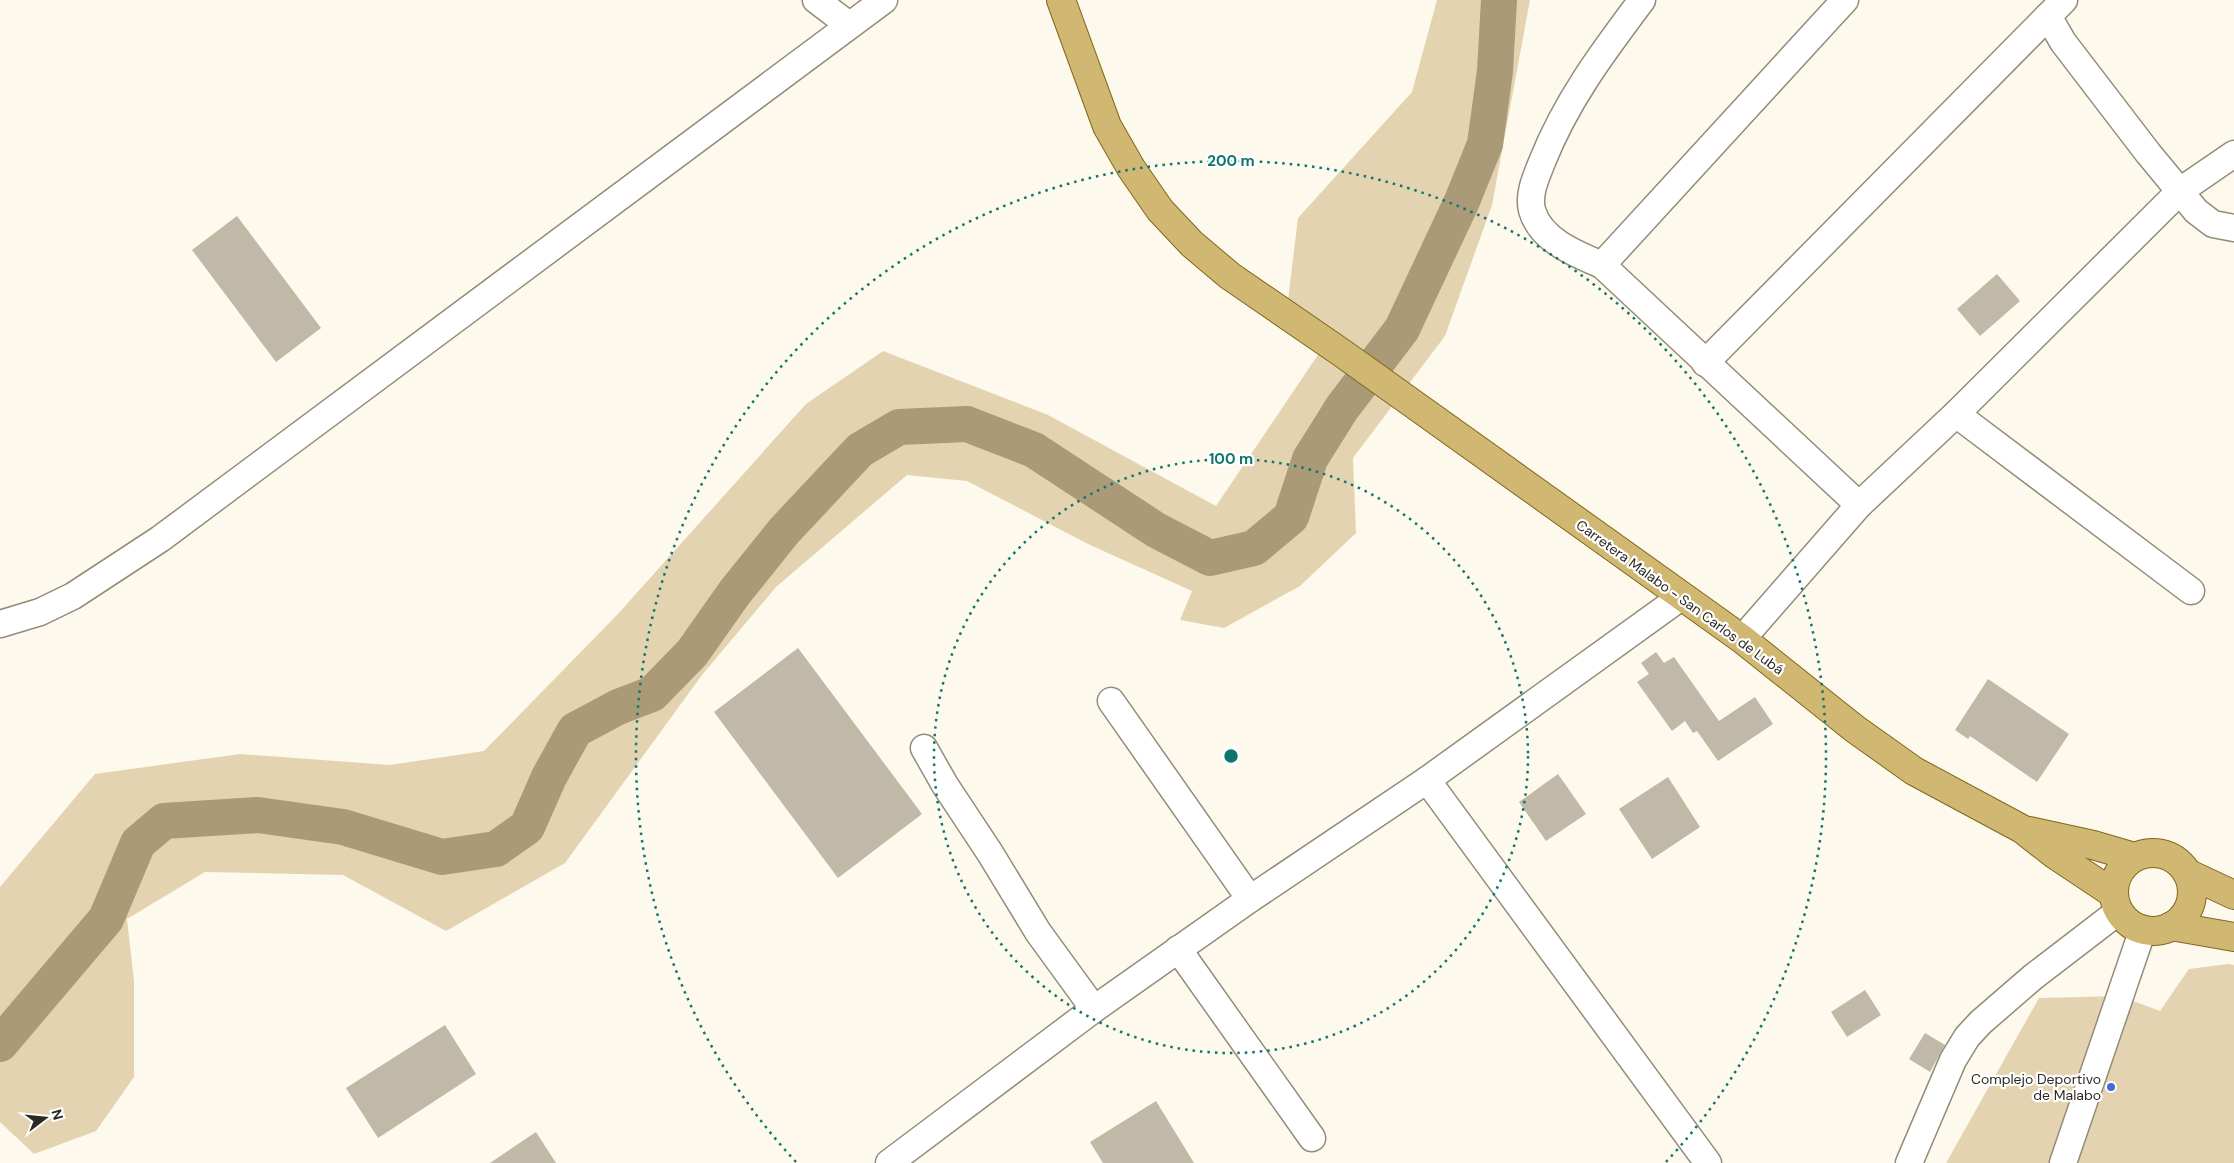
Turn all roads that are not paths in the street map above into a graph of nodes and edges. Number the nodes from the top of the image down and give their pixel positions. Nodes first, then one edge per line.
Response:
1 (816, 0) edge
2 (884, 0) edge
3 (1062, 0) edge
4 (1642, 0) edge
5 (1845, 0) edge
6 (2056, 8) edge
7 (849, 25) junction
8 (2234, 154) edge
9 (2180, 191) junction
10 (2234, 228) edge
11 (1602, 265) junction
12 (1706, 363) junction
13 (1956, 414) junction
14 (1859, 506) junction
15 (2191, 591) dead end
16 (1682, 597) junction
17 (0, 624) edge
18 (1742, 639) junction
19 (1111, 701) dead end
20 (924, 748) dead end
21 (1427, 780) junction
22 (2022, 829) junction
23 (2134, 857) junction
24 (2187, 874) junction
25 (2234, 895) edge
26 (1250, 899) junction
27 (2116, 902) junction
28 (2171, 926) junction
29 (2143, 930) junction
30 (2234, 937) edge
31 (1178, 949) junction
32 (1094, 1008) junction
33 (1312, 1138) dead end
34 (889, 1163) edge
35 (1708, 1163) edge
36 (1909, 1163) edge
37 (2063, 1163) edge

1 - 7 street
2 - 7 street
3 - 16 main road, Carretera Malabo - San Carlos de Lubá
4 - 11 street
5 - 11 street
6 - 9 street
6 - 12 street
7 - 17 street
8 - 9 street
9 - 10 street
9 - 13 street
11 - 12 street
12 - 14 street
13 - 14 street
13 - 15 street
14 - 18 street
16 - 18 main road, Carretera Malabo - San Carlos de Lubá
16 - 21 street
18 - 22 main road, Carretera Malabo - San Carlos de Lubá
19 - 26 street
20 - 32 street
21 - 26 street
21 - 35 street
22 - 23 main road, Carretera Malabo - San Carlos de Lubá
22 - 27 main road, Carretera Malabo - San Carlos de Lubá
23 - 24 main road
23 - 27 main road
24 - 25 main road
24 - 28 main road
26 - 31 street
27 - 29 main road
27 - 36 street
28 - 29 main road
28 - 30 main road
29 - 37 street
31 - 32 street
31 - 33 street
32 - 34 street

